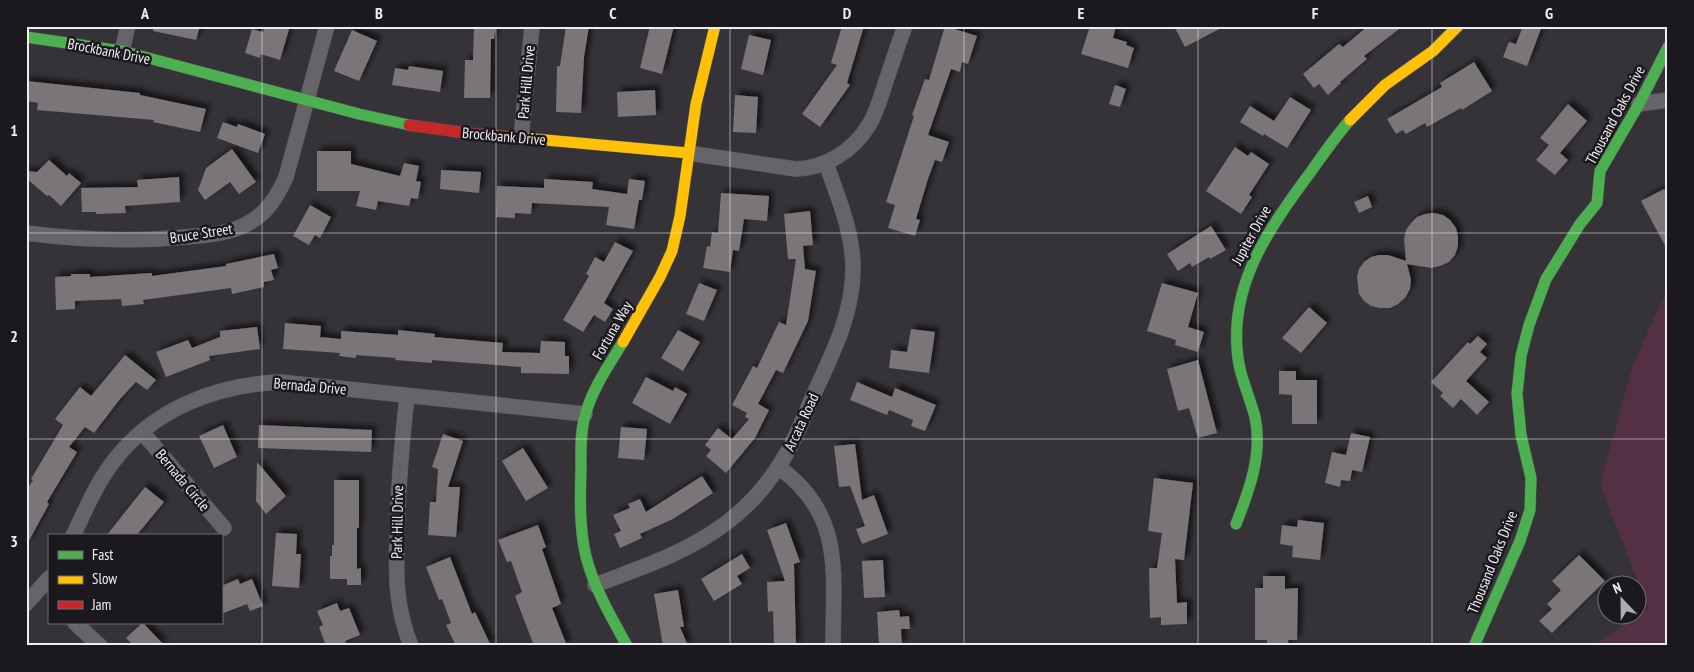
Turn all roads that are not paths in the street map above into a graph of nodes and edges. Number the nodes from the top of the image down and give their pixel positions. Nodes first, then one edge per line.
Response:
1 (128, 26) edge
2 (327, 26) edge
3 (532, 26) edge
4 (715, 26) edge
5 (905, 26) edge
6 (1458, 26) edge
7 (26, 37) edge
8 (1668, 47) edge
9 (122, 51) junction
10 (307, 100) junction
11 (1668, 100) edge
12 (1639, 104) junction
13 (521, 138) junction
14 (688, 153) junction
15 (826, 163) junction
16 (26, 233) edge
17 (407, 396) junction
18 (585, 414) junction
19 (142, 432) junction
20 (778, 467) junction
21 (1236, 524) dead end
22 (224, 528) dead end
23 (74, 534) edge
24 (48, 581) edge
25 (595, 585) junction
26 (44, 595) edge
27 (26, 604) edge
28 (76, 624) edge
29 (100, 646) edge
30 (411, 646) edge
31 (627, 646) edge
32 (833, 646) edge
33 (1474, 646) edge

1 - 9 street
2 - 10 street, Bruce Street
3 - 13 street, Park Hill Drive
4 - 14 street, Fortuna Way
5 - 15 street, Brockbank Drive
6 - 21 street, Jupiter Drive
7 - 9 street, Brockbank Drive
8 - 12 street, Thousand Oaks Drive
9 - 10 street, Brockbank Drive
10 - 13 street, Brockbank Drive
10 - 16 street, Bruce Street
11 - 12 street
12 - 33 street, Thousand Oaks Drive
13 - 14 street, Brockbank Drive
14 - 15 street, Brockbank Drive
14 - 18 street, Fortuna Way
15 - 20 street, Arcata Road
17 - 18 street, Bernada Drive
17 - 19 street, Bernada Drive
17 - 30 street, Park Hill Drive
18 - 25 street, Fortuna Way
19 - 22 street, Bernada Circle
19 - 23 street, Bernada Drive
20 - 25 street, Arcata Road
20 - 32 street
24 - 26 street
25 - 31 street, Fortuna Way
26 - 27 street
28 - 29 street

